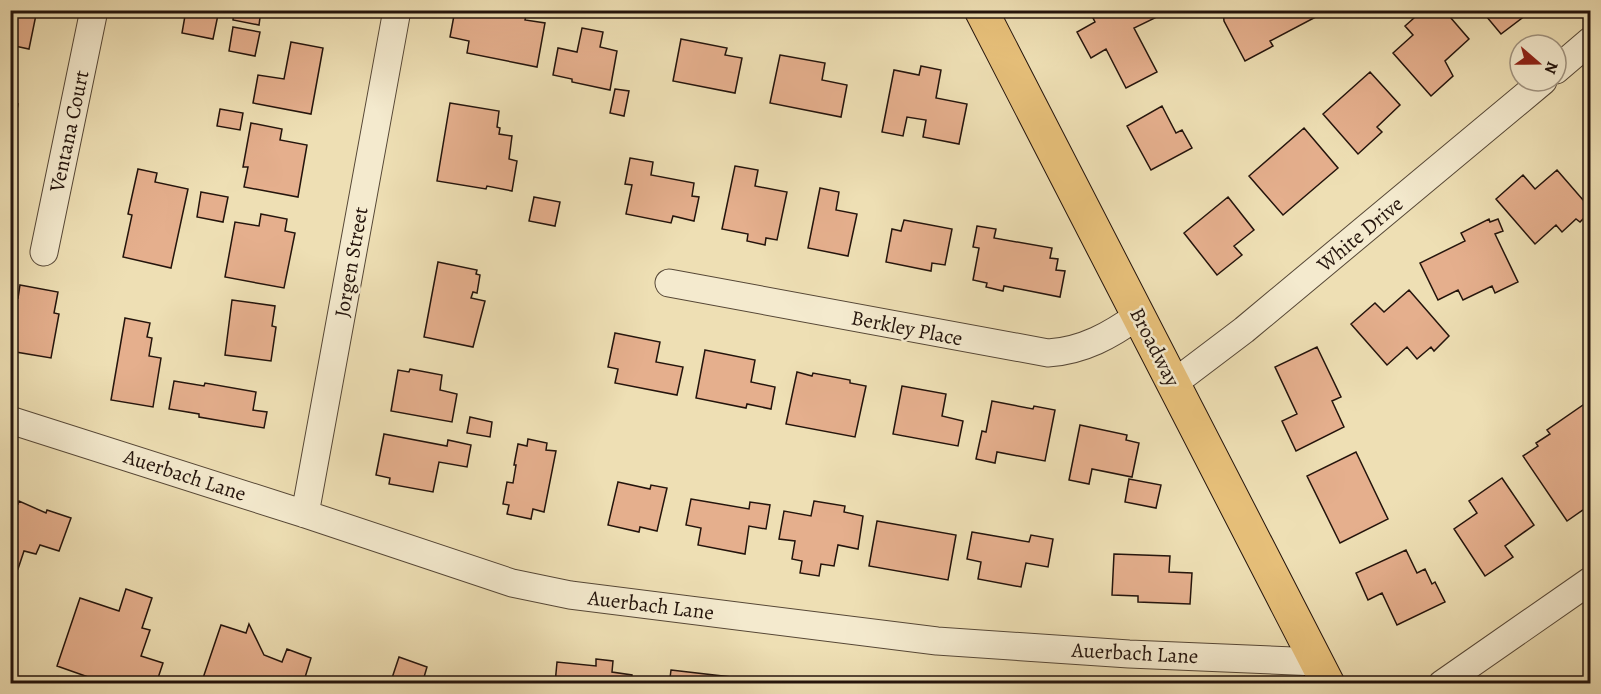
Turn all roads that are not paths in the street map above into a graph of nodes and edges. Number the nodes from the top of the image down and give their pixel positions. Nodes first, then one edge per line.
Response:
1 (94, 10) edge
2 (397, 10) edge
3 (981, 10) edge
4 (1590, 41) edge
5 (1568, 60) edge
6 (1529, 93) edge
7 (44, 252) dead end
8 (669, 283) dead end
9 (1139, 315) junction
10 (1174, 383) junction
11 (10, 420) edge
12 (305, 514) junction
13 (1590, 581) edge
14 (1314, 676) edge
15 (1442, 684) edge

1 - 7 street, Ventana Court
2 - 12 street, Jorgen Street
3 - 9 main road, Broadway
4 - 5 street
6 - 10 street, White Drive
8 - 9 street, Berkley Place
9 - 10 main road, Broadway
10 - 14 main road, Broadway
11 - 12 street, Auerbach Lane
12 - 14 street, Auerbach Lane
13 - 15 street

